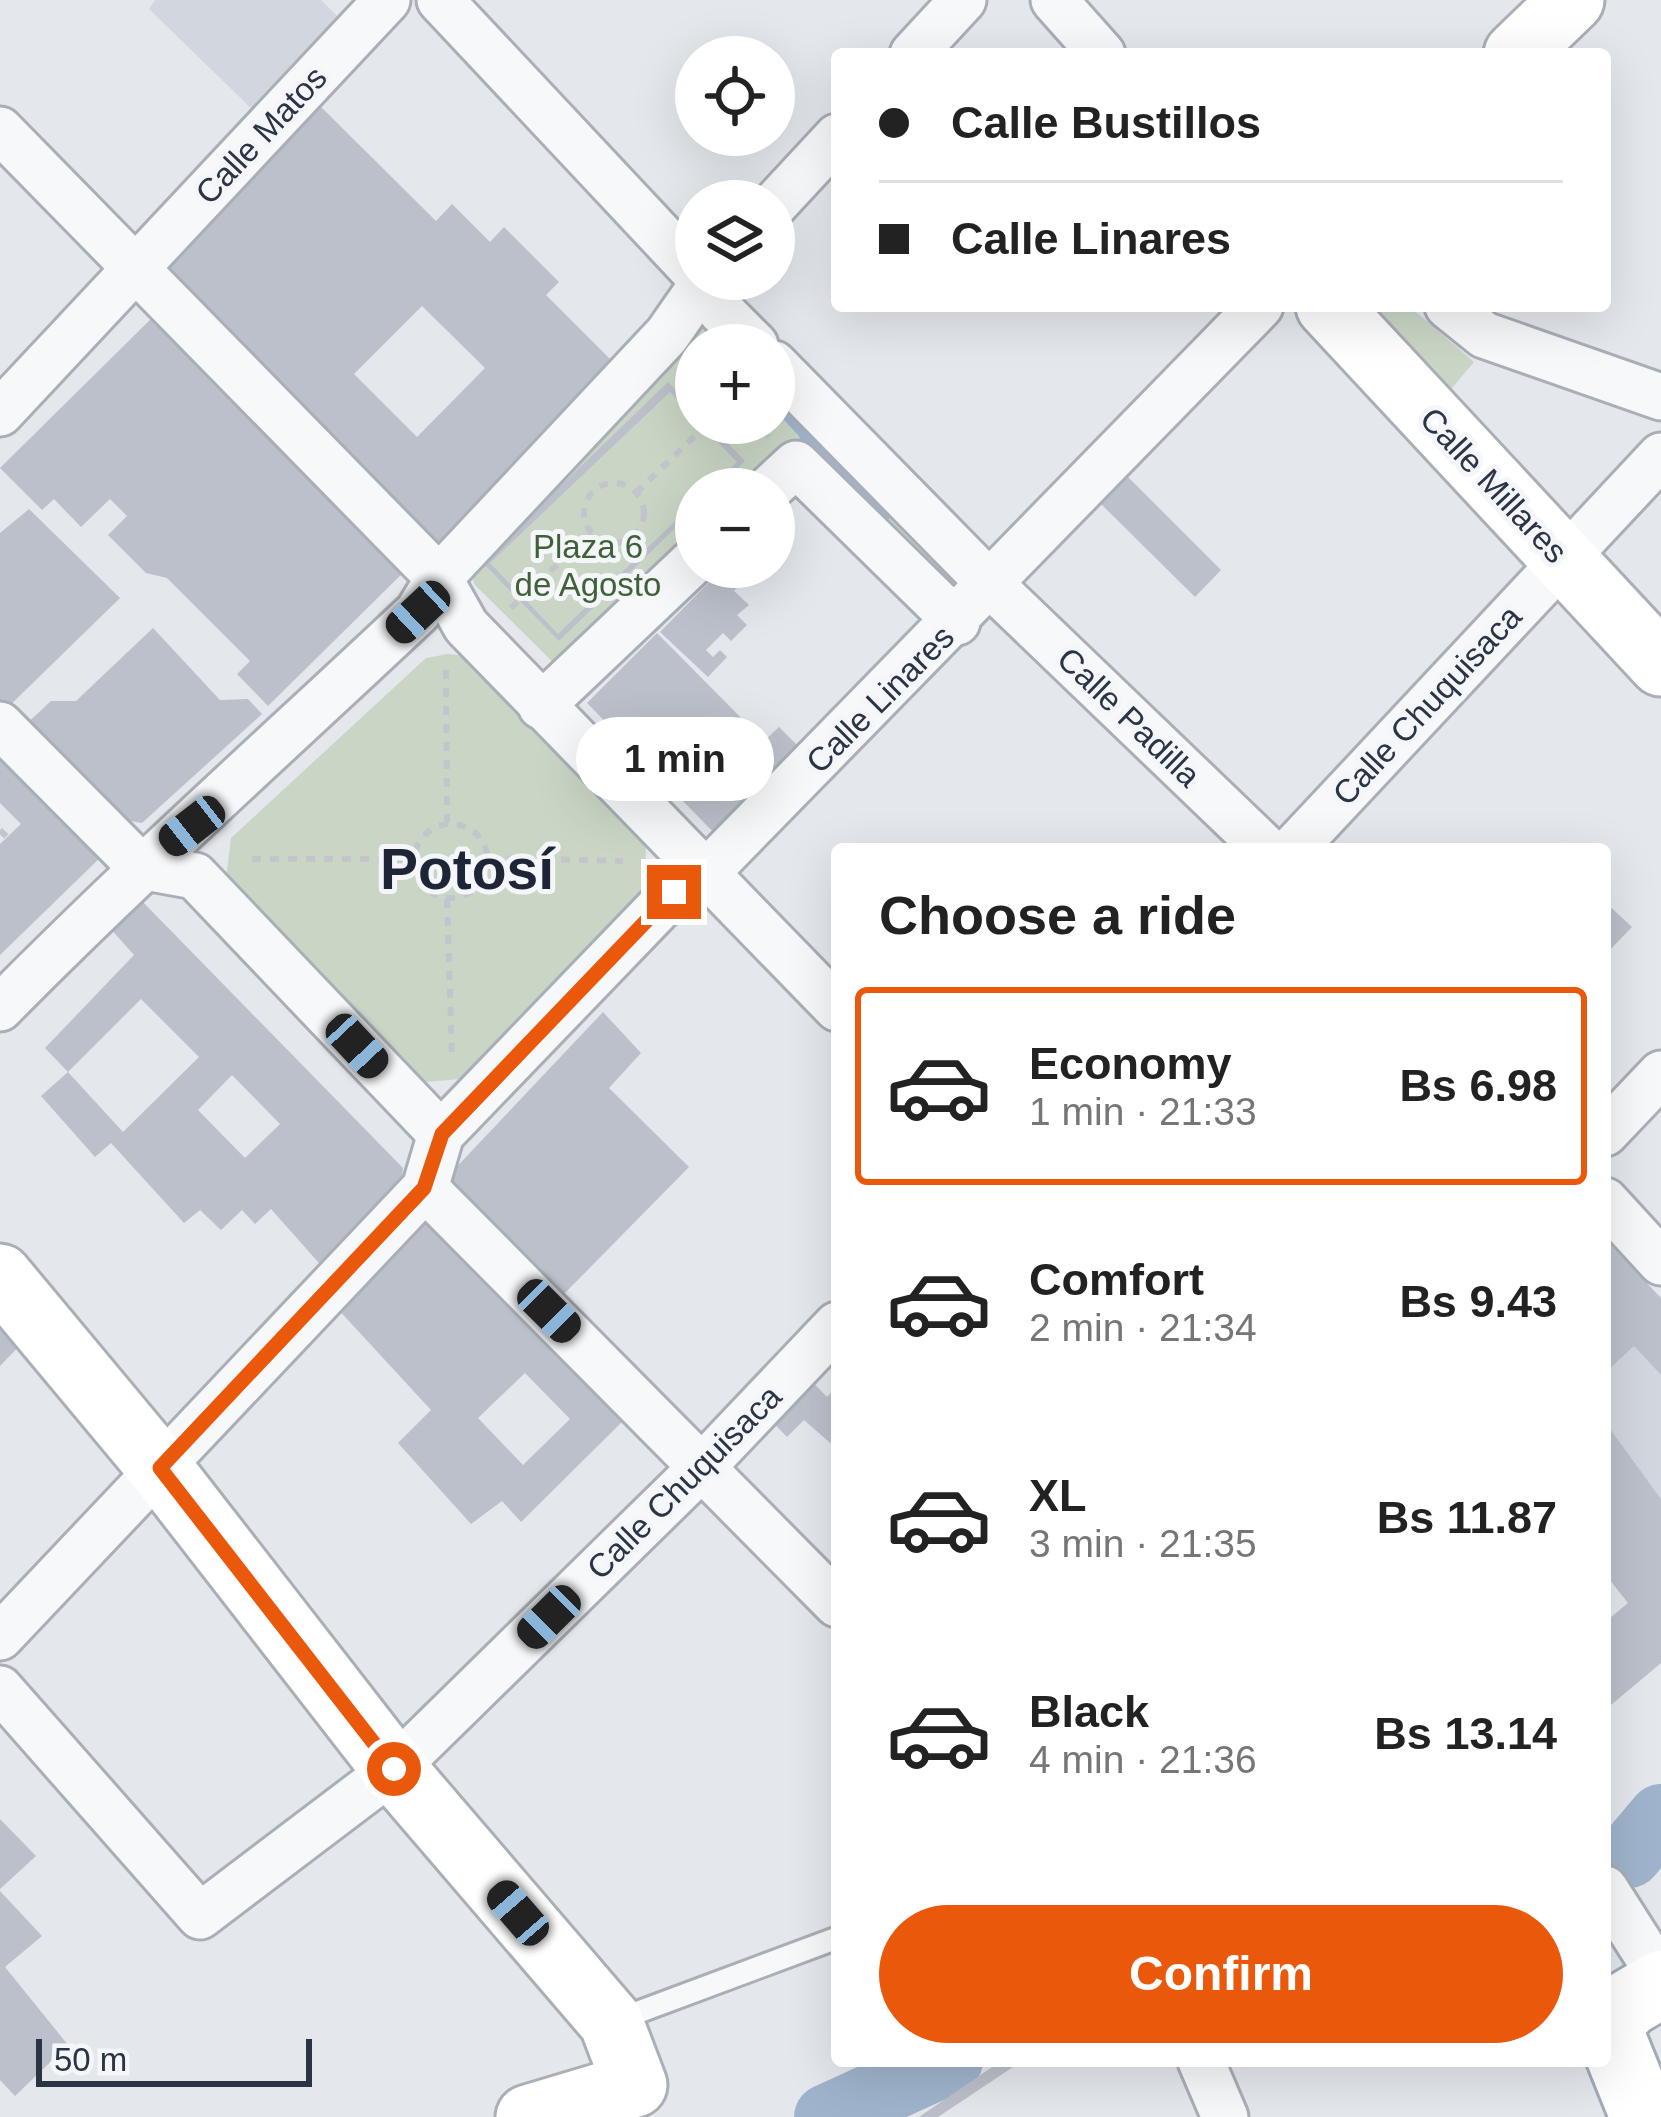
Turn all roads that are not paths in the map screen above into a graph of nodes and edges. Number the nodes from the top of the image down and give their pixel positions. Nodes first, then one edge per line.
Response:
1 (387, 0) edge
2 (440, 0) edge
3 (963, 0) edge
4 (1054, 0) edge
5 (1572, 0) edge
6 (919, 48) edge
7 (1097, 48) edge
8 (1522, 48) edge
9 (0, 130) edge
10 (831, 144) edge
11 (795, 183) edge
12 (675, 249) edge
13 (135, 269) junction
14 (688, 300) edge
15 (715, 300) edge
16 (1254, 312) edge
17 (1334, 312) edge
18 (1455, 312) edge
19 (735, 324) edge
20 (795, 385) edge
21 (1661, 397) edge
22 (0, 413) edge
23 (1661, 456) edge
24 (792, 468) edge
25 (1563, 559) junction
26 (675, 579) edge
27 (991, 585) junction
28 (429, 595) junction
29 (956, 622) junction
30 (1661, 664) edge
31 (541, 706) junction
32 (0, 725) edge
33 (1260, 843) edge
34 (1298, 843) edge
35 (140, 866) junction
36 (703, 876) junction
37 (831, 1002) edge
38 (0, 1008) edge
39 (1661, 1073) edge
40 (1611, 1127) edge
41 (442, 1134) junction
42 (424, 1188) junction
43 (1611, 1208) edge
44 (1661, 1262) edge
45 (0, 1276) edge
46 (831, 1331) edge
47 (704, 1465) junction
48 (160, 1468) junction
49 (831, 1598) edge
50 (0, 1636) edge
51 (0, 1689) edge
52 (394, 1769) junction
53 (1611, 1898) edge
54 (831, 1940) edge
55 (1661, 1966) edge
56 (1661, 1984) edge
57 (1611, 2021) edge
58 (611, 2022) junction
59 (1611, 2035) edge
60 (1204, 2067) edge
61 (640, 2101) edge
62 (528, 2117) edge
63 (1225, 2117) edge
64 (1644, 2117) edge

1 - 13 street, Calle Matos
2 - 12 street
3 - 6 street
4 - 7 street
5 - 8 main road
9 - 13 street
10 - 11 street
13 - 22 street, Calle Matos
13 - 28 street
14 - 28 street
15 - 19 street
16 - 27 street, Calle Linares
17 - 25 main road, Calle Millares
18 - 21 street
20 - 27 street, Calle Padilla
23 - 25 street, Calle Chuquisaca
24 - 29 street
25 - 30 main road, Calle Millares
25 - 34 street, Calle Chuquisaca
26 - 31 street
27 - 29 street, Calle Linares
27 - 33 street, Calle Padilla
28 - 31 street
28 - 35 street
29 - 36 street, Calle Linares
31 - 36 street
32 - 35 street
35 - 38 street
35 - 41 street
36 - 37 street
36 - 41 street, Calle Linares
39 - 40 street
41 - 42 street
42 - 47 street
42 - 48 street
43 - 44 street
45 - 48 main road
46 - 47 street, Calle Chuquisaca
47 - 49 street
47 - 52 street, Calle Chuquisaca
48 - 50 street
48 - 52 main road
51 - 52 street, Calle Chuquisaca
52 - 58 main road
53 - 55 street
54 - 58 lane
56 - 57 main road
58 - 61 main road
59 - 64 main road
60 - 63 street
61 - 62 main road

